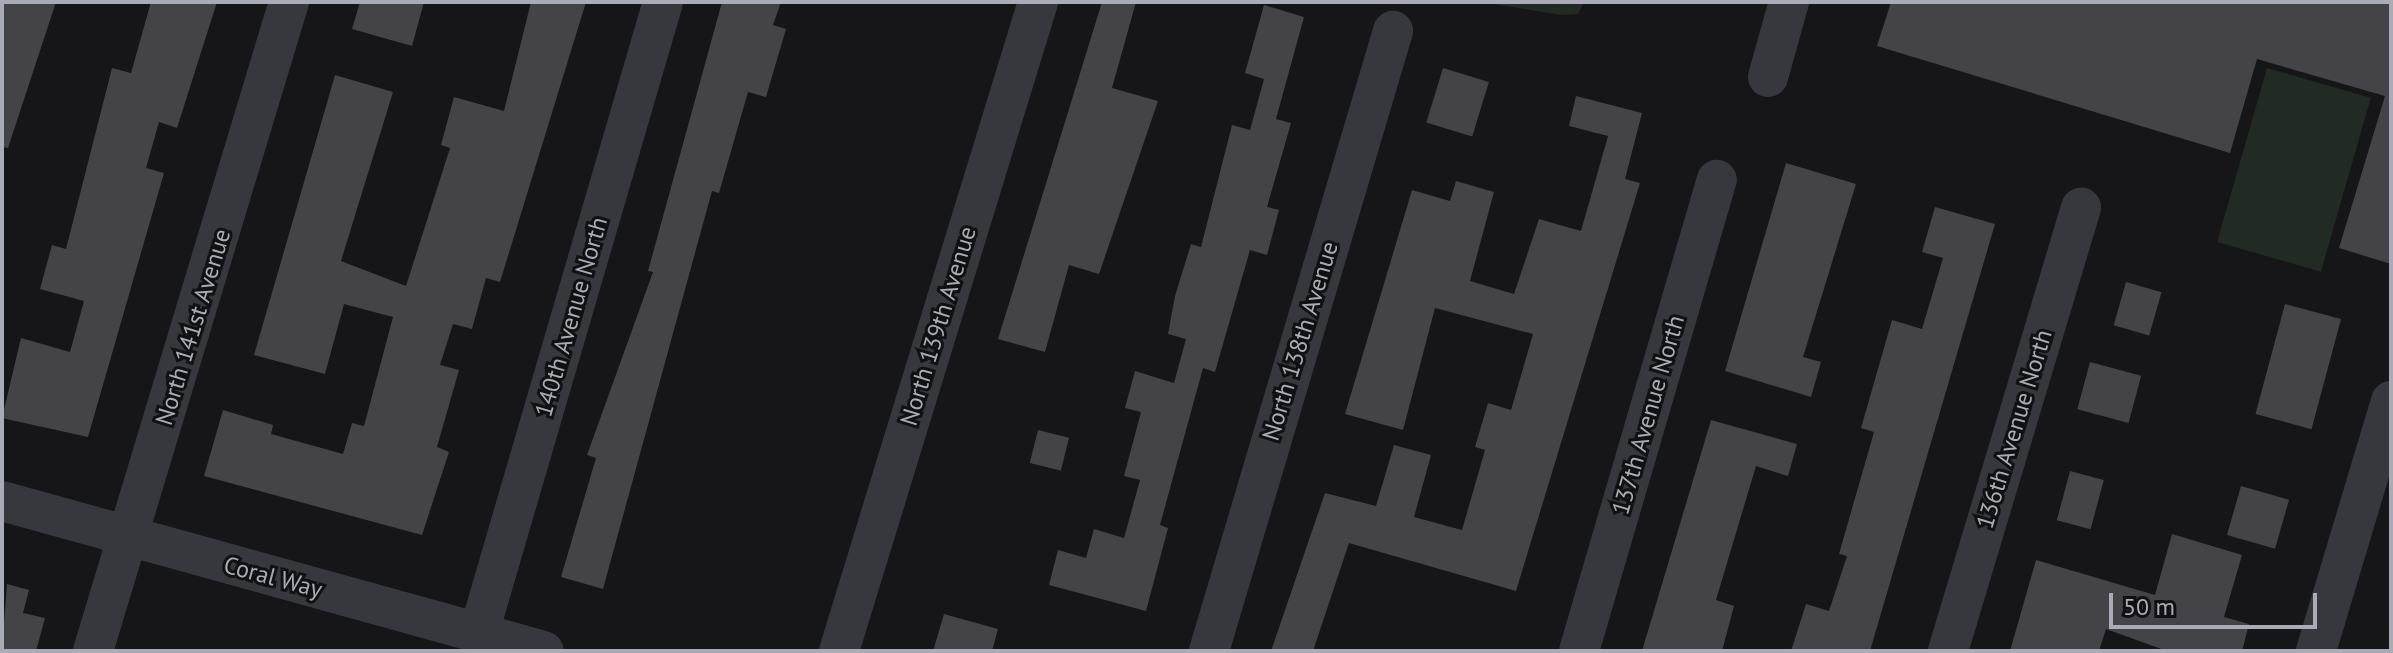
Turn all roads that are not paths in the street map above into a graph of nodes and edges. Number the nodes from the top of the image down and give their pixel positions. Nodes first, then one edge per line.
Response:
1 (289, 2) edge
2 (663, 2) edge
3 (1038, 2) edge
4 (1789, 2) edge
5 (1393, 31) dead end
6 (1768, 77) dead end
7 (1717, 180) dead end
8 (2081, 208) dead end
9 (2391, 401) edge
10 (2, 501) edge
11 (129, 538) junction
12 (479, 632) junction
13 (93, 651) edge
14 (544, 651) edge
15 (839, 651) edge
16 (1209, 651) edge
17 (1579, 651) edge
18 (1948, 651) edge
19 (2316, 651) edge

1 - 11 street, North 141st Avenue
2 - 12 street, 140th Avenue North
3 - 15 street, North 139th Avenue
4 - 6 street
5 - 16 street, North 138th Avenue
7 - 17 street, 137th Avenue North
8 - 18 street, 136th Avenue North
9 - 19 street
10 - 11 street, Coral Way
11 - 12 street, Coral Way
11 - 13 street, North 141st Avenue
12 - 14 street, Coral Way

